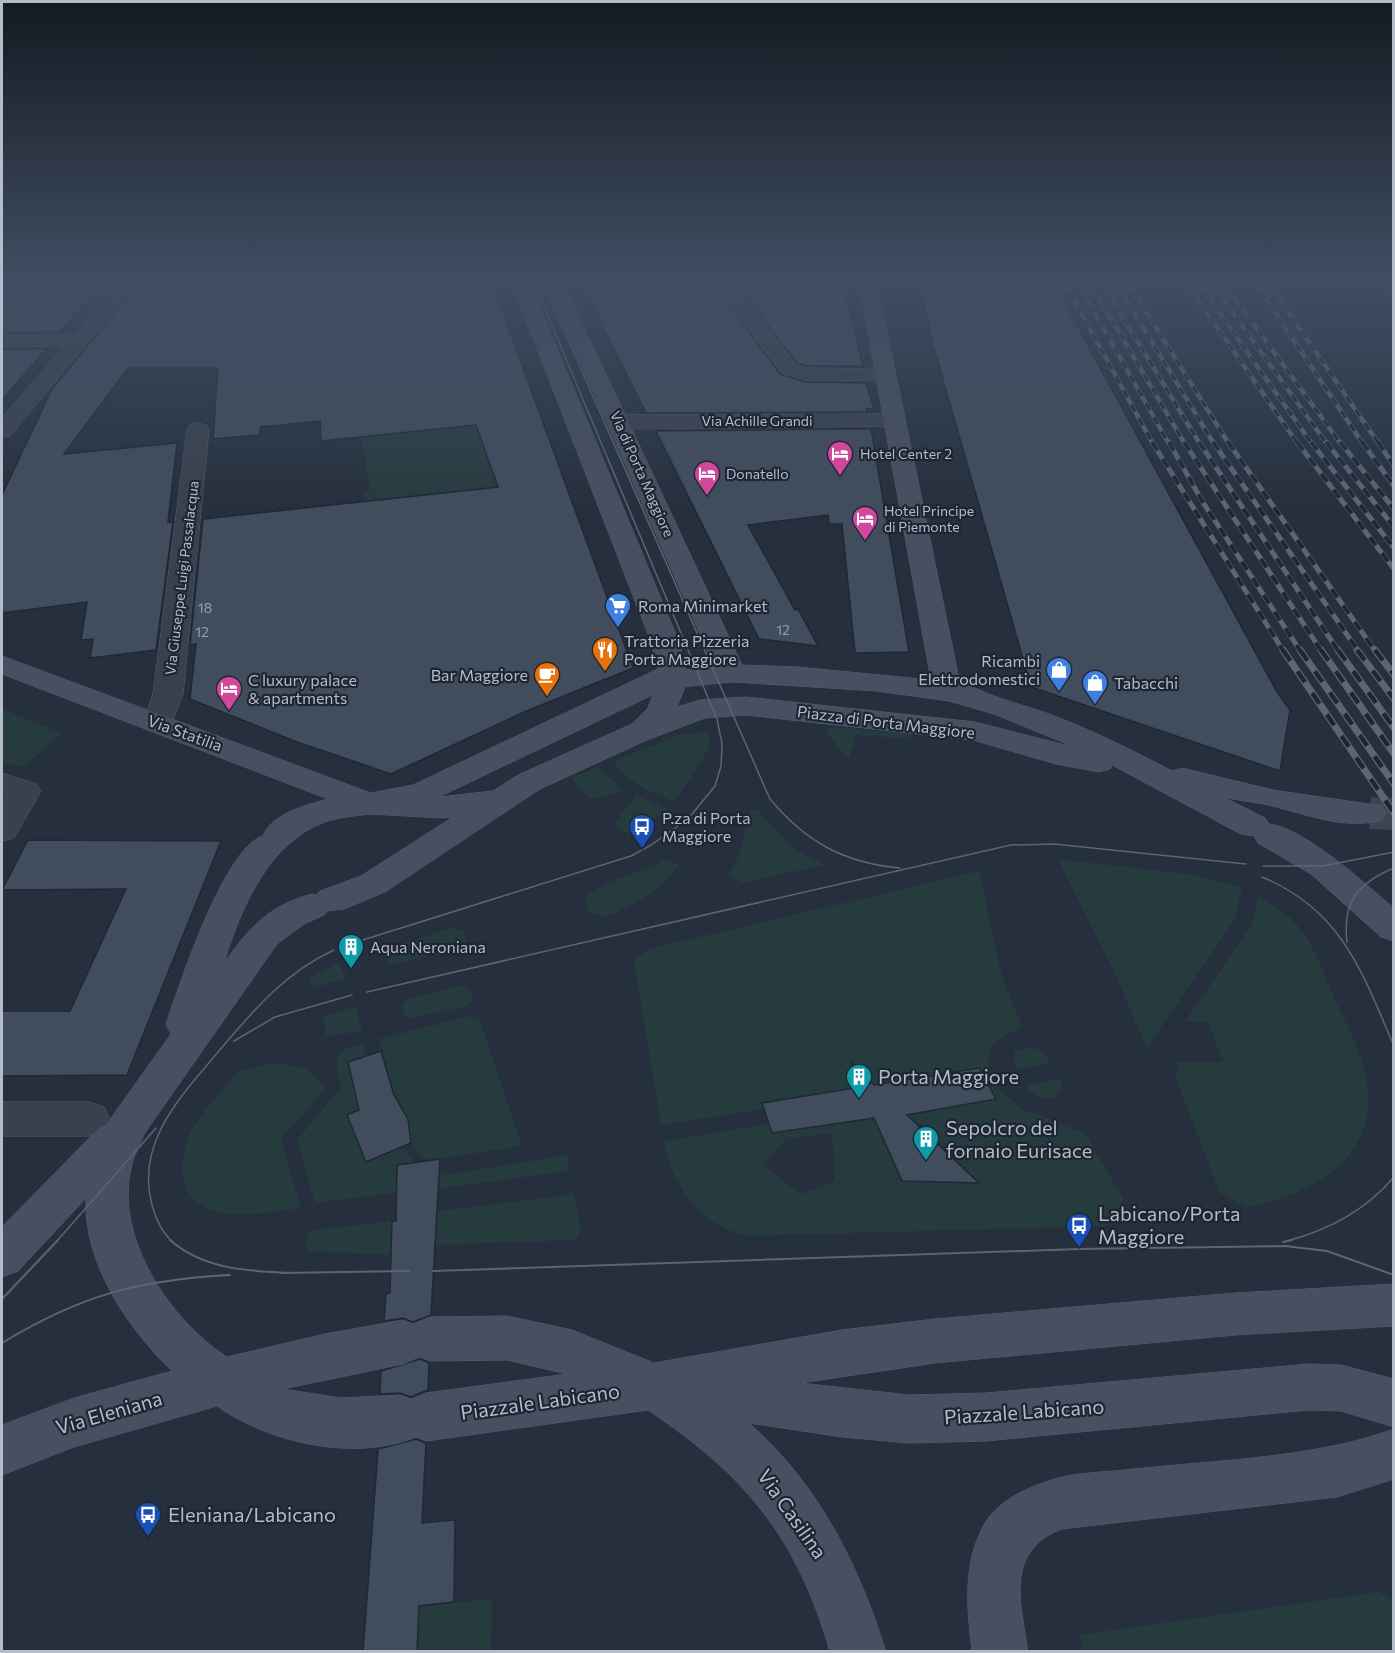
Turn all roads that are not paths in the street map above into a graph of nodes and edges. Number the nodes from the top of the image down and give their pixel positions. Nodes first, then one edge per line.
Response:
1 (66, 355) edge
2 (547, 355) edge
3 (588, 355) edge
4 (778, 355) edge
5 (882, 355) edge
6 (886, 375) junction
7 (894, 421) junction
8 (620, 422) junction
9 (198, 430) dead end
10 (2, 431) edge
11 (2, 664) edge
12 (731, 672) junction
13 (662, 678) junction
14 (967, 697) junction
15 (158, 724) junction
16 (632, 736) junction
17 (1140, 769) junction
18 (13, 787) edge
19 (514, 790) junction
20 (368, 803) junction
21 (1370, 813) tunnel mouth
22 (2, 830) edge
23 (1394, 928) edge
24 (173, 1060) junction
25 (2, 1119) edge
26 (107, 1123) junction
27 (2, 1257) edge
28 (1394, 1305) edge
29 (219, 1382) junction
30 (654, 1386) junction
31 (1394, 1403) edge
32 (413, 1418) joint
33 (2, 1450) edge
34 (1394, 1454) edge
35 (858, 1652) edge
36 (1000, 1652) edge

1 - 10 street
2 - 13 main road
3 - 8 main road, Via di Porta Maggiore
4 - 6 street
5 - 6 main road
6 - 7 main road
7 - 8 street, Via Achille Grandi
7 - 14 main road
8 - 12 main road, Via di Porta Maggiore
9 - 15 street, Via Giuseppe Luigi Passalacqua
11 - 15 main road, Via Statilia
12 - 13 main road, Piazza di Porta Maggiore
12 - 14 main road, Piazza di Porta Maggiore
13 - 16 main road, Piazza di Porta Maggiore
13 - 20 main road, Piazza di Porta Maggiore
14 - 17 main road, Piazza di Porta Maggiore
15 - 20 main road, Via Statilia
16 - 17 main road, Piazza di Porta Maggiore
16 - 19 main road, Piazza di Porta Maggiore
17 - 21 main road
17 - 23 main road, Piazza di Porta Maggiore
18 - 22 street
19 - 20 main road
19 - 24 main road, Piazza di Porta Maggiore
20 - 24 main road, Piazza di Porta Maggiore
24 - 26 main road, Piazza di Porta Maggiore
25 - 26 street
26 - 27 main road
26 - 29 main road, Piazza di Porta Maggiore
28 - 30 main road, Piazzale Labicano
29 - 30 main road, Piazzale Labicano
29 - 32 main road, Piazza di Porta Maggiore
29 - 33 main road, Via Eleniana
30 - 31 main road, Piazzale Labicano
30 - 32 main road, Piazzale Labicano
30 - 35 main road, Via Casilina
34 - 36 main road

